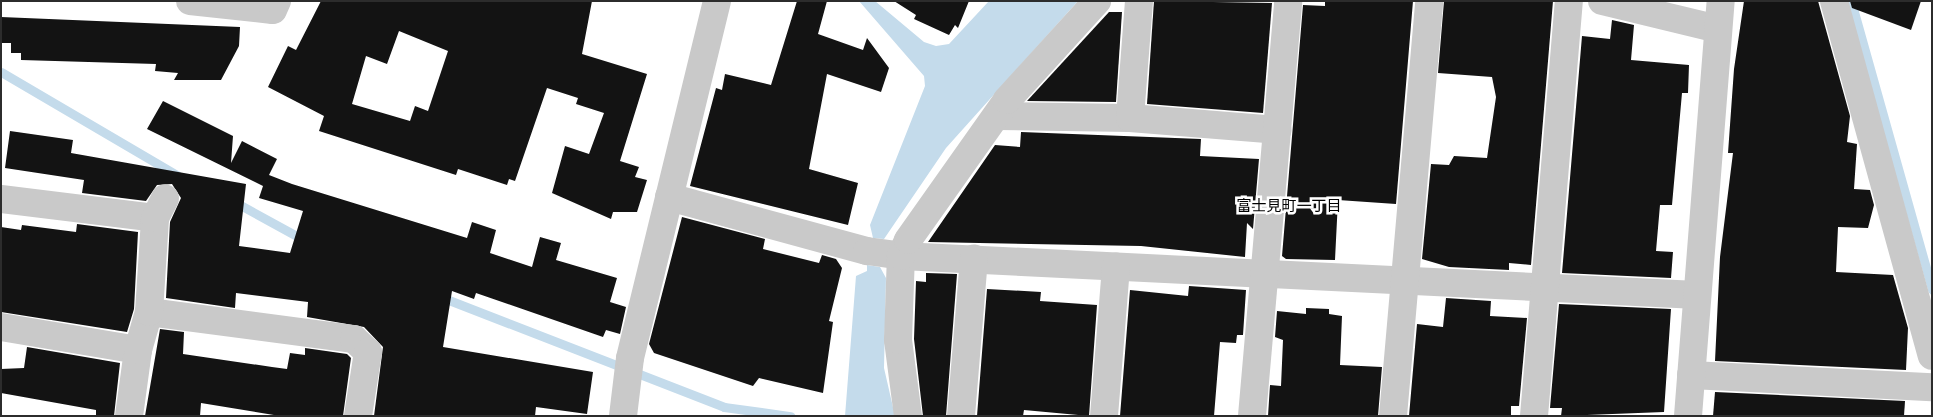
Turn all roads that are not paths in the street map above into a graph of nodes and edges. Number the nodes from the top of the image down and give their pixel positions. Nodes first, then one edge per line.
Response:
1 (190, 1) edge
2 (277, 1) edge
3 (717, 1) edge
4 (1097, 1) edge
5 (1139, 1) edge
6 (1288, 1) edge
7 (1429, 1) edge
8 (1568, 1) edge
9 (1602, 1) edge
10 (1721, 1) edge
11 (1834, 1) edge
12 (1718, 29) junction
13 (998, 116) junction
14 (1130, 118) junction
15 (1278, 130) junction
16 (669, 197) junction
17 (1, 199) edge
18 (886, 254) junction
19 (974, 259) junction
20 (1116, 266) junction
21 (1266, 273) junction
22 (1404, 280) junction
23 (1547, 287) junction
24 (1697, 295) junction
25 (149, 312) junction
26 (1, 327) edge
27 (138, 350) junction
28 (1932, 356) edge
29 (1691, 375) junction
30 (1932, 387) edge
31 (129, 416) edge
32 (358, 416) edge
33 (623, 416) edge
34 (908, 416) edge
35 (961, 416) edge
36 (1104, 416) edge
37 (1252, 416) edge
38 (1393, 416) edge
39 (1534, 416) edge
40 (1688, 416) edge

1 - 2 street
3 - 16 street
4 - 13 street
5 - 14 street
6 - 15 street
7 - 22 street
8 - 23 street
9 - 12 street
10 - 12 street
11 - 28 street
12 - 24 street
13 - 14 street
13 - 18 street
14 - 15 street
15 - 21 street
16 - 18 street
16 - 33 street
17 - 25 street
18 - 19 street
18 - 34 street
19 - 20 street
19 - 35 street
20 - 21 street
20 - 36 street
21 - 22 street
21 - 37 street
22 - 23 street
22 - 38 street
23 - 24 street
23 - 39 street
24 - 29 street
25 - 27 street
25 - 32 street
26 - 27 street
27 - 31 street
29 - 30 street
29 - 40 street

